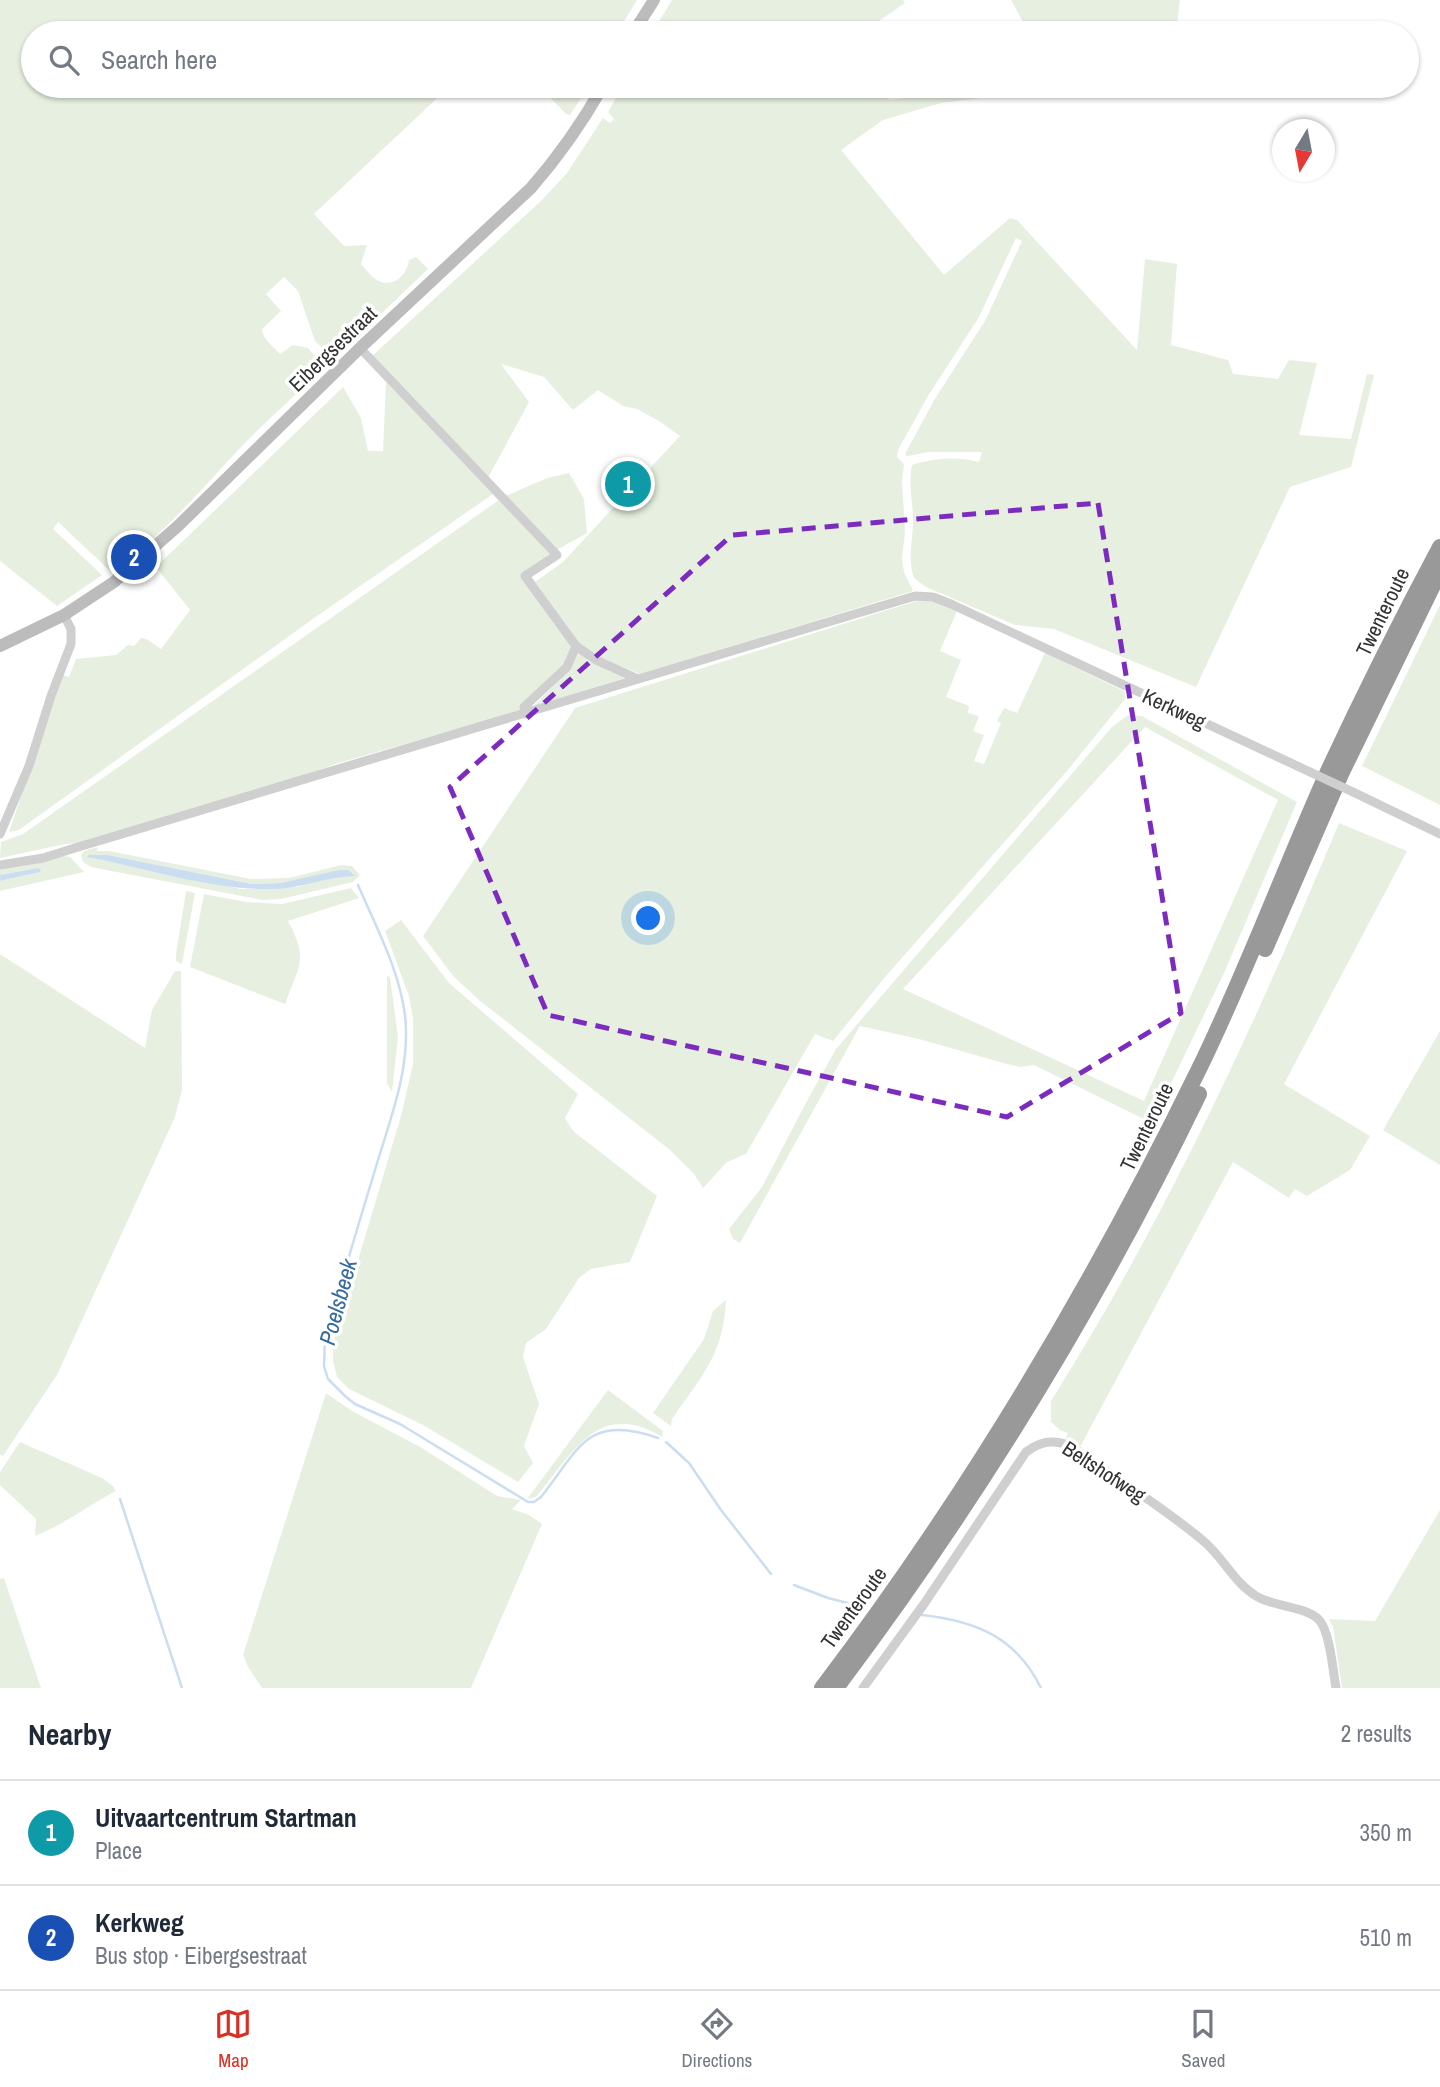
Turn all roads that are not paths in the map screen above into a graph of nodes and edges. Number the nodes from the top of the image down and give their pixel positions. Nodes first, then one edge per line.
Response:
1 (654, 0) edge
2 (641, 21) edge
3 (596, 98) edge
4 (360, 348) junction
5 (1440, 547) edge
6 (1440, 571) edge
7 (64, 615) junction
8 (0, 646) edge
9 (576, 646) junction
10 (638, 679) junction
11 (525, 714) junction
12 (0, 834) edge
13 (1440, 835) edge
14 (0, 866) edge
15 (821, 1688) edge
16 (836, 1688) edge
17 (863, 1688) edge
18 (1336, 1688) edge

1 - 2 main road
3 - 4 main road, Eibergsestraat
4 - 7 main road, Eibergsestraat
4 - 9 street
5 - 15 highway, Twenteroute
6 - 16 highway, Twenteroute
7 - 8 main road, Eibergsestraat
7 - 12 street
9 - 10 street
9 - 11 street
10 - 11 street
10 - 13 street, Kerkweg, bridge
11 - 14 street
17 - 18 street, Beltshofweg

